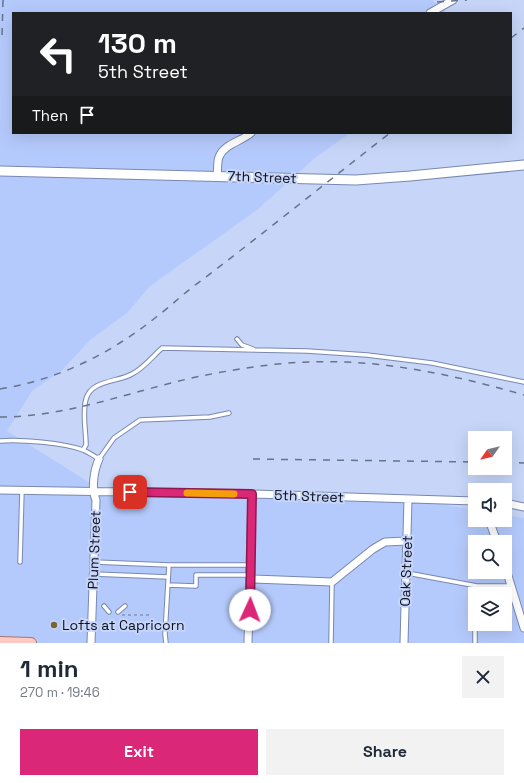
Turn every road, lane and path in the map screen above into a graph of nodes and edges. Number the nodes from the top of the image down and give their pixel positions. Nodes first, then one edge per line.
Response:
1 (452, 0) edge
2 (432, 12) edge
3 (250, 134) edge
4 (524, 165) edge
5 (0, 171) edge
6 (217, 176) junction
7 (237, 339) dead end
8 (258, 351) junction
9 (524, 382) edge
10 (229, 413) dead end
11 (0, 441) edge
12 (83, 450) junction
13 (99, 459) junction
14 (0, 490) edge
15 (22, 490) junction
16 (93, 492) junction
17 (252, 494) junction
18 (408, 499) junction
19 (468, 501) edge
20 (512, 504) edge
21 (524, 507) edge
22 (407, 541) junction
23 (20, 562) dead end
24 (94, 562) junction
25 (169, 565) junction
26 (251, 566) junction
27 (407, 573) junction
28 (93, 574) junction
29 (168, 577) junction
30 (251, 577) junction
31 (510, 579) edge
32 (332, 582) junction
33 (168, 585) junction
34 (475, 586) junction
35 (512, 586) junction
36 (104, 606) dead end
37 (125, 606) dead end
38 (521, 607) edge
39 (109, 612) dead end
40 (118, 613) joint
41 (151, 615) dead end
42 (524, 628) edge
43 (0, 642) edge
44 (31, 643) edge
45 (91, 643) edge
46 (166, 643) edge
47 (248, 643) edge
48 (331, 643) edge
49 (404, 643) edge
50 (474, 643) edge

1 - 2 street
3 - 6 street
4 - 6 street, 7th Street
5 - 6 street, 7th Street
7 - 8 lane
8 - 9 lane
8 - 12 lane
10 - 13 lane
11 - 12 lane
12 - 13 lane
13 - 16 street, Plum Street
14 - 15 street, 5th Street
15 - 16 street, 5th Street
15 - 23 lane
16 - 17 street, 5th Street
16 - 24 street, Plum Street
17 - 18 street, 5th Street
17 - 26 street
18 - 19 street, 5th Street
18 - 22 street, Oak Street
20 - 21 street
22 - 27 street, Oak Street
22 - 32 street
24 - 25 lane
24 - 28 street, Plum Street
25 - 26 lane
25 - 29 lane
26 - 30 street
27 - 34 lane
27 - 49 street, Oak Street
28 - 29 lane
28 - 45 street, Plum Street
29 - 33 lane
30 - 32 street
30 - 33 lane
30 - 47 street
31 - 35 street
32 - 48 lane
33 - 46 lane
34 - 35 lane
34 - 50 lane
35 - 38 street
36 - 39 lane
37 - 40 lane
38 - 42 street
40 - 41 path
43 - 44 main road

